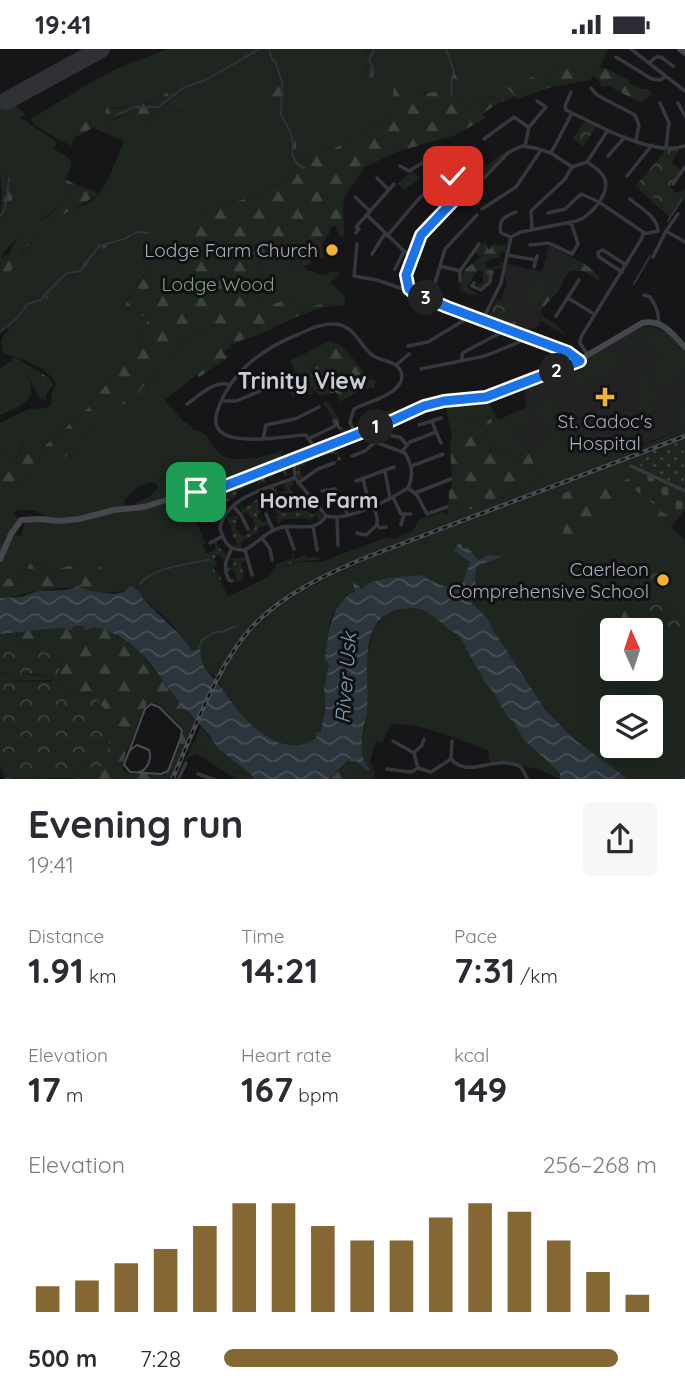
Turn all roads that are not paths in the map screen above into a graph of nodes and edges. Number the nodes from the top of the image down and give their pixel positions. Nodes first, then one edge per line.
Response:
1 (631, 49) edge
2 (680, 49) edge
3 (654, 50) edge
4 (685, 53) edge
5 (616, 57) dead end
6 (656, 57) junction
7 (649, 63) junction
8 (672, 64) dead end
9 (666, 76) junction
10 (591, 88) dead end
11 (685, 91) edge
12 (571, 92) dead end
13 (537, 101) dead end
14 (550, 103) dead end
15 (660, 103) dead end
16 (677, 105) dead end
17 (546, 107) junction
18 (572, 113) junction
19 (685, 115) edge
20 (529, 127) junction
21 (608, 129) junction
22 (626, 137) junction
23 (485, 139) dead end
24 (636, 141) junction
25 (652, 145) junction
26 (525, 146) junction
27 (685, 146) edge
28 (665, 148) junction
29 (542, 150) junction
30 (465, 151) dead end
31 (551, 153) junction
32 (435, 155) junction
33 (608, 156) dead end
34 (587, 162) junction
35 (400, 166) dead end
36 (475, 166) dead end
37 (572, 167) junction
38 (685, 167) edge
39 (627, 176) dead end
40 (446, 177) junction
41 (377, 178) dead end
42 (394, 184) dead end
43 (673, 184) dead end
44 (388, 190) junction
45 (458, 196) junction
46 (355, 197) dead end
47 (630, 199) dead end
48 (599, 202) junction
49 (482, 209) dead end
50 (516, 212) dead end
51 (685, 212) edge
52 (369, 213) junction
53 (548, 213) dead end
54 (477, 215) dead end
55 (570, 222) junction
56 (532, 229) junction
57 (666, 231) junction
58 (356, 233) dead end
59 (643, 234) junction
60 (386, 235) junction
61 (511, 237) junction
62 (685, 242) edge
63 (356, 244) dead end
64 (478, 244) dead end
65 (530, 245) dead end
66 (404, 251) junction
67 (372, 254) dead end
68 (413, 255) junction
69 (507, 255) junction
70 (653, 257) dead end
71 (626, 265) junction
72 (440, 266) junction
73 (534, 267) dead end
74 (395, 269) dead end
75 (504, 270) junction
76 (460, 271) junction
77 (622, 272) junction
78 (579, 280) dead end
79 (460, 281) dead end
80 (474, 283) dead end
81 (410, 290) junction
82 (644, 295) dead end
83 (568, 297) junction
84 (430, 300) junction
85 (594, 314) junction
86 (471, 316) junction
87 (556, 316) dead end
88 (482, 321) junction
89 (658, 323) junction
90 (506, 330) junction
91 (529, 338) junction
92 (408, 346) dead end
93 (685, 347) edge
94 (409, 354) dead end
95 (588, 356) junction
96 (462, 359) junction
97 (580, 361) junction
98 (396, 365) junction
99 (421, 369) dead end
100 (282, 380) dead end
101 (230, 385) junction
102 (222, 401) junction
103 (187, 404) dead end
104 (319, 407) dead end
105 (441, 418) dead end
106 (432, 421) junction
107 (335, 424) dead end
108 (419, 425) dead end
109 (368, 430) junction
110 (436, 432) junction
111 (355, 434) junction
112 (392, 436) dead end
113 (310, 438) junction
114 (263, 439) junction
115 (375, 442) junction
116 (441, 443) dead end
117 (406, 444) junction
118 (316, 449) junction
119 (402, 451) junction
120 (443, 454) dead end
121 (352, 456) dead end
122 (293, 458) junction
123 (334, 463) dead end
124 (412, 466) junction
125 (631, 466) dead end
126 (394, 467) dead end
127 (385, 472) junction
128 (295, 478) junction
129 (363, 479) junction
130 (451, 479) dead end
131 (356, 481) dead end
132 (298, 483) junction
133 (271, 487) junction
134 (408, 488) junction
135 (322, 491) dead end
136 (685, 491) edge
137 (415, 493) junction
138 (392, 497) junction
139 (281, 505) dead end
140 (371, 506) junction
141 (234, 507) junction
142 (447, 507) dead end
143 (266, 514) dead end
144 (411, 514) dead end
145 (404, 515) junction
146 (326, 516) junction
147 (348, 516) junction
148 (205, 517) dead end
149 (337, 518) junction
150 (222, 519) junction
151 (377, 525) junction
152 (401, 525) dead end
153 (313, 526) junction
154 (286, 527) junction
155 (386, 527) dead end
156 (248, 529) dead end
157 (273, 530) junction
158 (357, 533) dead end
159 (223, 536) junction
160 (262, 538) junction
161 (210, 543) dead end
162 (338, 544) dead end
163 (232, 549) junction
164 (294, 549) dead end
165 (245, 550) junction
166 (317, 550) dead end
167 (0, 559) edge
168 (272, 560) dead end
169 (252, 575) dead end
170 (232, 581) dead end
171 (393, 741) dead end
172 (452, 741) dead end
173 (424, 743) dead end
174 (414, 753) junction
175 (451, 759) junction
176 (186, 763) dead end
177 (418, 768) junction
178 (387, 769) dead end
179 (198, 774) dead end
180 (178, 779) edge
181 (215, 779) edge
182 (528, 779) edge

1 - 7 street
2 - 4 street
3 - 6 street
5 - 9 street
6 - 7 street
6 - 8 street
7 - 9 street
9 - 11 street
10 - 24 street
12 - 18 street
13 - 17 street
14 - 17 street
15 - 28 street
16 - 19 street
17 - 20 street
18 - 21 street
18 - 31 street
20 - 23 street
20 - 26 street
21 - 22 street
21 - 34 street
22 - 24 street
22 - 33 street
24 - 25 street
25 - 28 street
25 - 39 street
26 - 29 street
26 - 45 street
27 - 28 street
29 - 31 street
29 - 49 street
30 - 32 street
31 - 37 street
32 - 35 street
32 - 40 street
34 - 37 street
34 - 48 street
36 - 40 street
37 - 56 street
38 - 43 street
40 - 45 street
40 - 60 street
41 - 44 street
42 - 44 street
44 - 52 street
45 - 68 street
46 - 52 street
47 - 59 street
48 - 53 street
48 - 55 street
48 - 59 street
50 - 61 street
51 - 57 street
52 - 58 street
52 - 60 street
54 - 72 street
55 - 56 street
55 - 65 street
56 - 61 street
57 - 62 street
57 - 70 street
59 - 71 street
60 - 66 street
60 - 67 street
61 - 69 street
63 - 81 street
64 - 76 street
66 - 68 street
66 - 74 street
68 - 81 street
69 - 73 street
69 - 75 street
71 - 77 street
71 - 77 street
72 - 76 street
72 - 84 street
75 - 80 street
75 - 88 street
76 - 79 street
77 - 85 street
78 - 83 street
81 - 84 street
82 - 89 street
83 - 85 street
83 - 87 street
84 - 86 street
85 - 95 street
86 - 88 street
86 - 92 street
88 - 90 street
89 - 93 street
89 - 95 street
90 - 91 street
90 - 96 street
91 - 96 street
91 - 97 street
94 - 98 street
95 - 97 street
96 - 99 street
97 - 109 street
98 - 101 street
98 - 111 street
100 - 102 street
101 - 102 street
101 - 103 street
102 - 114 street
104 - 114 street
105 - 106 street
106 - 108 street
106 - 110 street
107 - 113 street
109 - 111 street
109 - 115 street
110 - 116 street
110 - 117 street
111 - 118 street
112 - 117 street
113 - 114 street
113 - 118 street
115 - 119 street
115 - 121 street
117 - 119 street
118 - 122 street
119 - 124 street
120 - 124 street
122 - 128 street
122 - 167 street
123 - 132 street
124 - 134 street
125 - 136 street
126 - 127 street
127 - 129 street
127 - 138 street
128 - 132 street
128 - 133 street
129 - 131 street
129 - 140 street
130 - 137 street
132 - 146 street
133 - 139 street
133 - 141 street
134 - 137 street
134 - 138 street
135 - 147 street
137 - 142 street
138 - 140 street
138 - 145 street
140 - 147 street
140 - 151 street
141 - 150 street
141 - 156 street
143 - 157 street
144 - 145 street
145 - 152 street
146 - 149 street
146 - 153 street
147 - 149 street
148 - 150 street
149 - 162 street
150 - 159 street
151 - 155 street
151 - 158 street
153 - 154 street
153 - 166 street
154 - 157 street
154 - 164 street
157 - 160 street
159 - 161 street
159 - 163 street
160 - 165 street
160 - 168 street
163 - 165 street
163 - 170 street
165 - 169 street
171 - 174 street
172 - 175 street
173 - 174 street
174 - 177 street
175 - 177 street
175 - 182 street
176 - 180 street
177 - 178 street
179 - 181 street

